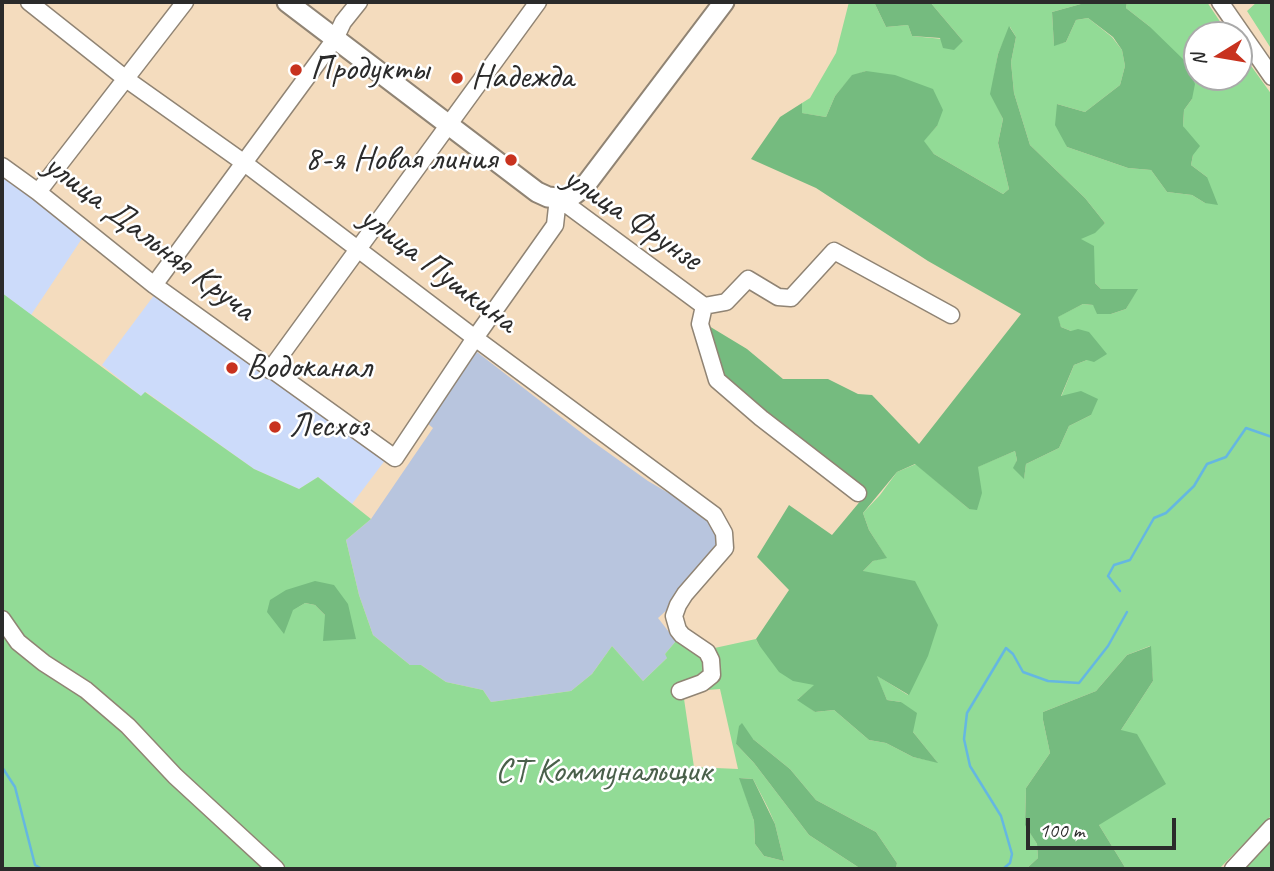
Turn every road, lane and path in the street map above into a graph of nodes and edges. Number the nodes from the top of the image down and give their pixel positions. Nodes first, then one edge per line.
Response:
1 (29, 2) edge
2 (185, 2) edge
3 (286, 2) edge
4 (359, 2) edge
5 (538, 2) edge
6 (722, 2) edge
7 (1220, 2) edge
8 (335, 39) junction
9 (1272, 77) edge
10 (126, 79) junction
11 (448, 124) junction
12 (243, 162) junction
13 (2, 166) edge
14 (38, 192) junction
15 (558, 198) junction
16 (357, 249) junction
17 (154, 285) junction
18 (704, 306) junction
19 (951, 315) dead end
20 (475, 338) junction
21 (270, 370) junction
22 (858, 493) dead end
23 (2, 619) edge
24 (680, 691) dead end
25 (1272, 827) edge
26 (276, 869) edge
27 (1233, 869) edge

1 - 10 street, улица Пушкина
2 - 10 street
3 - 8 main road, улица Фрунзе
4 - 8 street
5 - 11 street
6 - 15 main road
7 - 9 street
8 - 11 main road, улица Фрунзе
8 - 12 street
10 - 12 street, улица Пушкина
10 - 14 street
11 - 15 main road, улица Фрунзе
11 - 16 street
12 - 16 street, улица Пушкина
12 - 17 street
13 - 14 street, улица Дальняя Круча
14 - 17 street, улица Дальняя Круча
15 - 18 street, улица Фрунзе
15 - 20 street
16 - 20 street, улица Пушкина
16 - 21 street
17 - 21 street, улица Дальняя Круча
18 - 19 street, улица Фрунзе
18 - 22 street
20 - 21 street, улица Дальняя Круча
20 - 24 street, улица Пушкина
23 - 26 street
25 - 27 street

